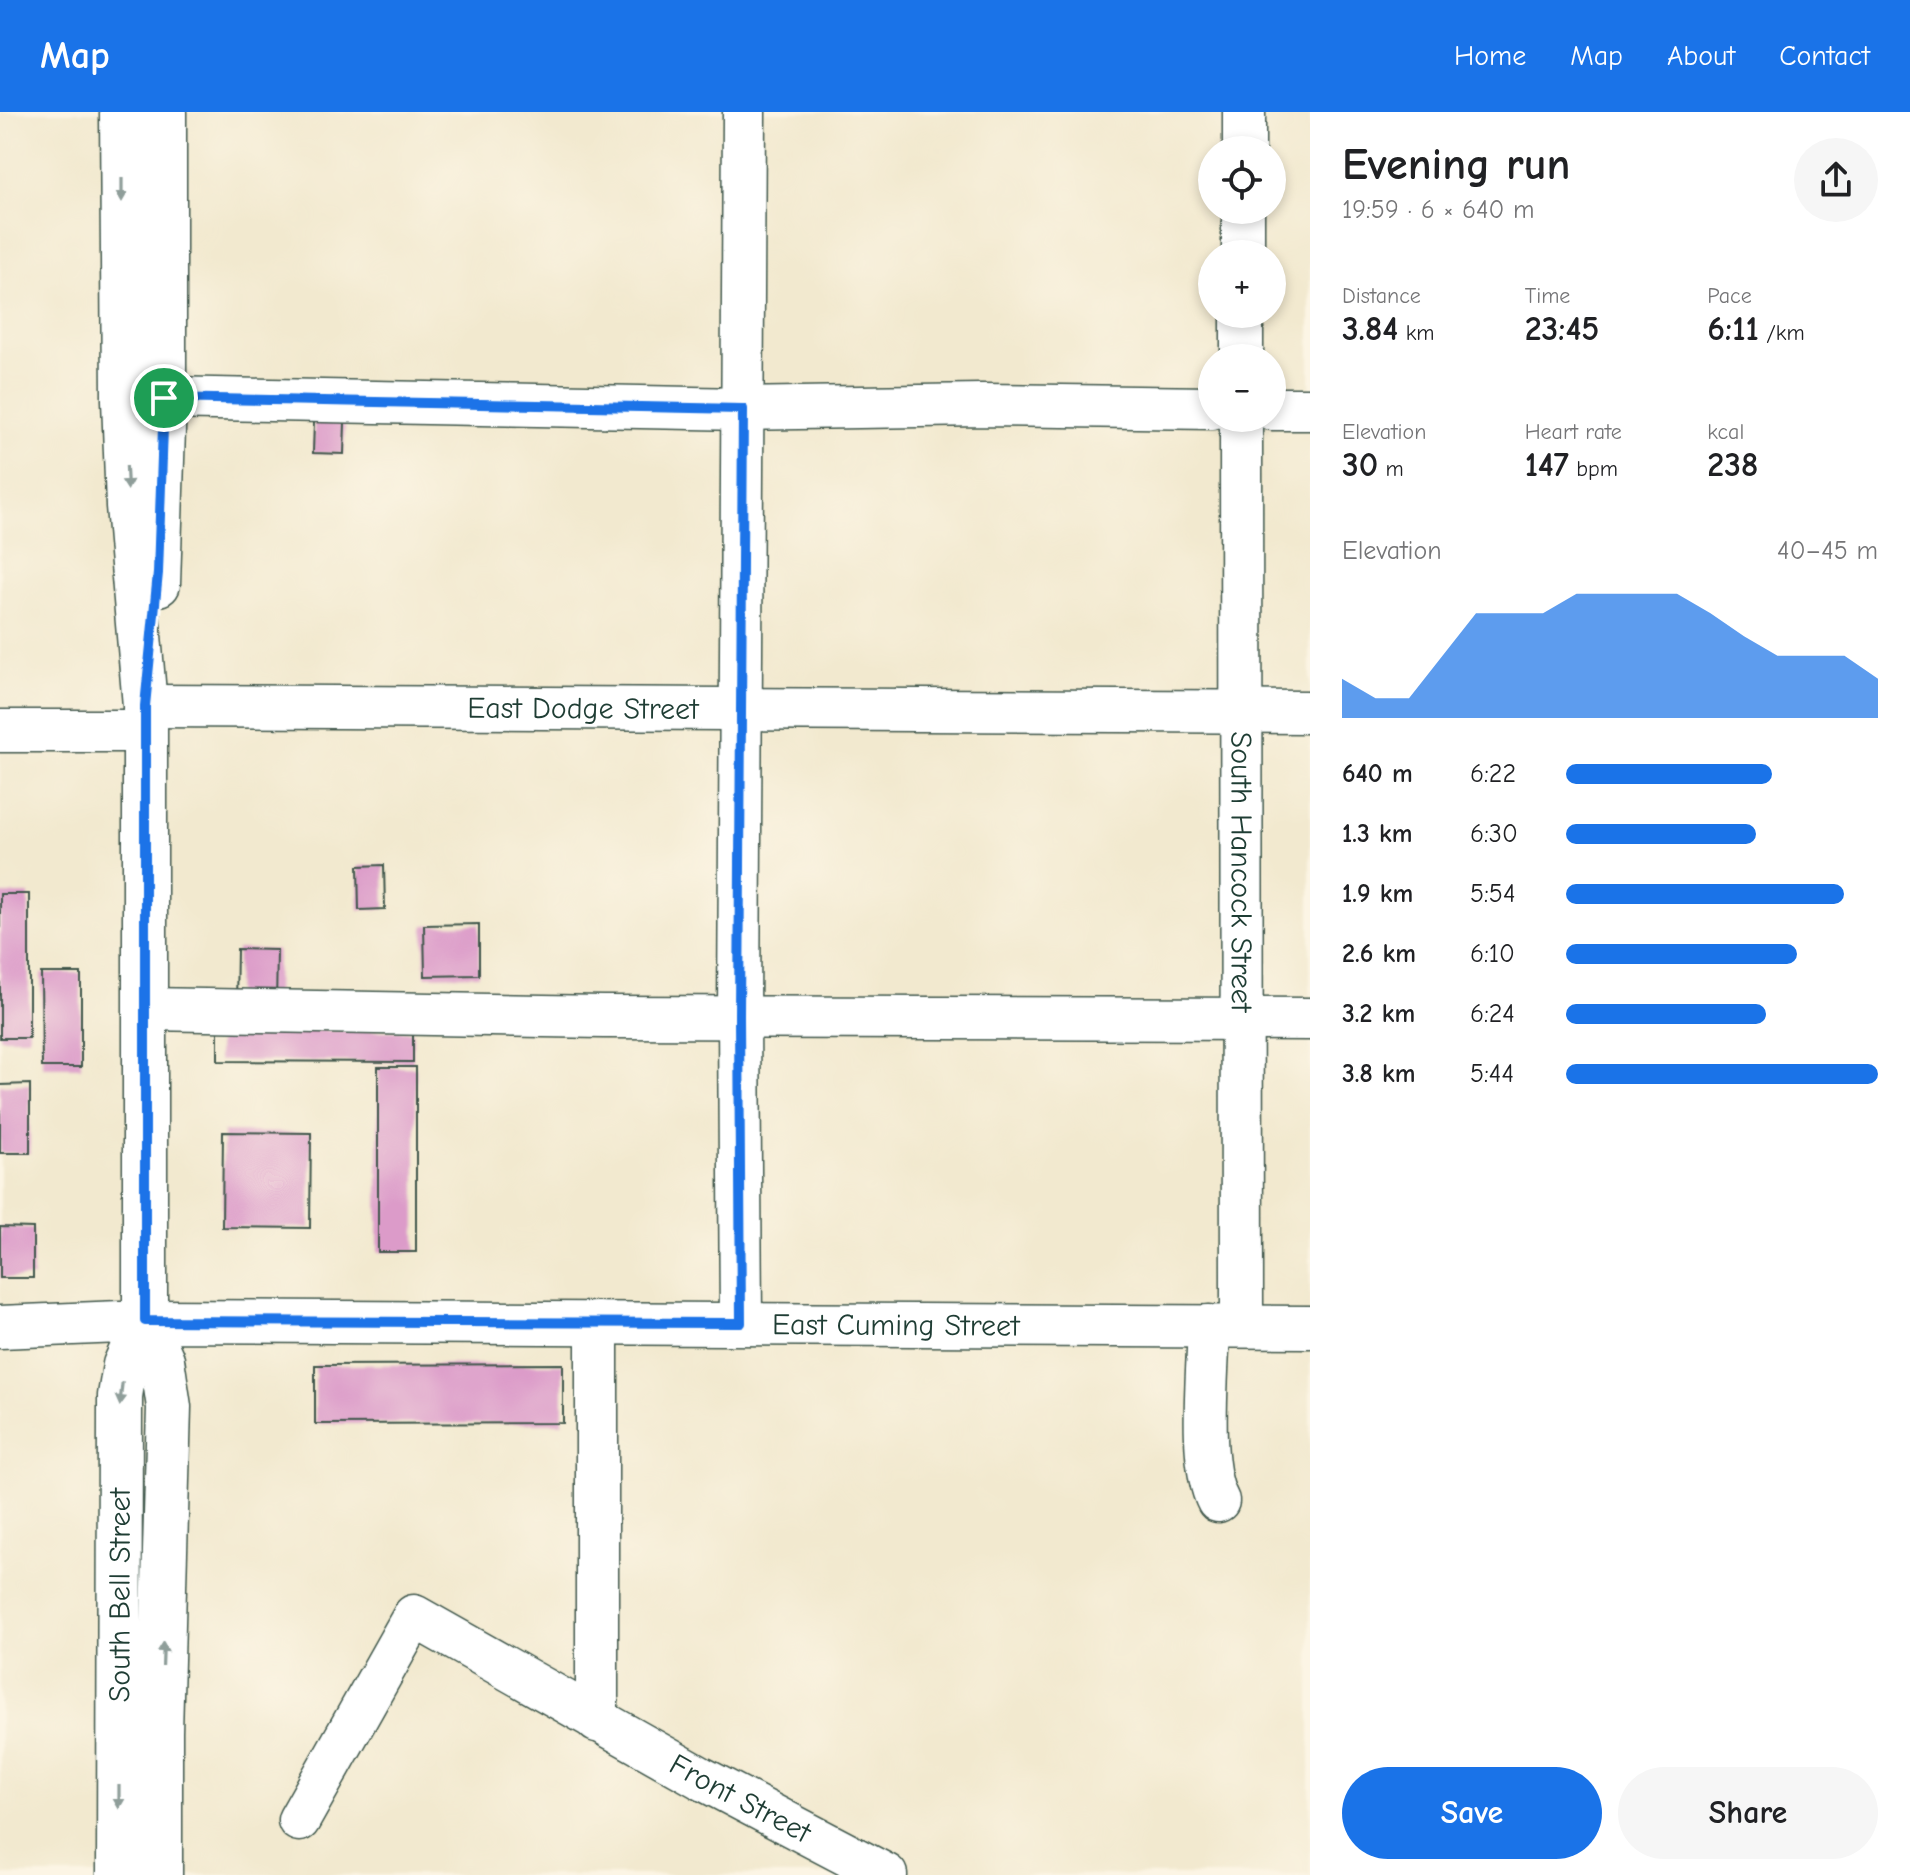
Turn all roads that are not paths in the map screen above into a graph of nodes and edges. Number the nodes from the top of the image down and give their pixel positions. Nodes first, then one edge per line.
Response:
1 (122, 112) edge
2 (164, 112) edge
3 (744, 112) edge
4 (1244, 112) edge
5 (1244, 136) edge
6 (164, 398) junction
7 (1198, 408) edge
8 (743, 409) junction
9 (1286, 409) edge
10 (1310, 409) edge
11 (1241, 432) edge
12 (743, 708) junction
13 (1241, 712) junction
14 (1310, 712) edge
15 (145, 718) junction
16 (0, 731) edge
17 (146, 1009) junction
18 (739, 1016) junction
19 (1244, 1019) junction
20 (1310, 1019) edge
21 (145, 1321) junction
22 (597, 1323) junction
23 (741, 1323) junction
24 (1226, 1326) junction
25 (0, 1327) edge
26 (1310, 1327) edge
27 (1218, 1501) dead end
28 (597, 1721) junction
29 (299, 1820) dead end
30 (119, 1875) edge
31 (160, 1875) edge
32 (886, 1875) edge

1 -> 15 main road, South Bell Street
2 - 6 main road, South Bell Street
3 - 8 street
4 - 5 street
6 - 8 street
6 - 15 main road, South Bell Street
7 - 8 street
8 - 12 street
9 - 10 street
11 - 13 street, South Hancock Street
12 - 13 street, East Dodge Street
12 - 15 street, East Dodge Street
12 - 18 street
13 - 14 street, East Dodge Street
13 - 19 street, South Hancock Street
15 - 16 street, East Dodge Street
15 - 17 main road, South Bell Street
17 - 18 street
17 - 21 main road, South Bell Street
18 - 19 street
18 - 23 street
19 - 20 street
19 - 24 street, South Hancock Street
21 - 22 street, East Cuming Street
21 - 25 street, East Cuming Street
21 -> 30 main road, South Bell Street
31 -> 21 main road, South Bell Street
22 - 23 street, East Cuming Street
22 - 28 street
23 - 24 street, East Cuming Street
24 - 26 street, East Cuming Street
24 - 27 street, South Hancock Street
28 - 29 street, Front Street
28 - 32 street, Front Street

